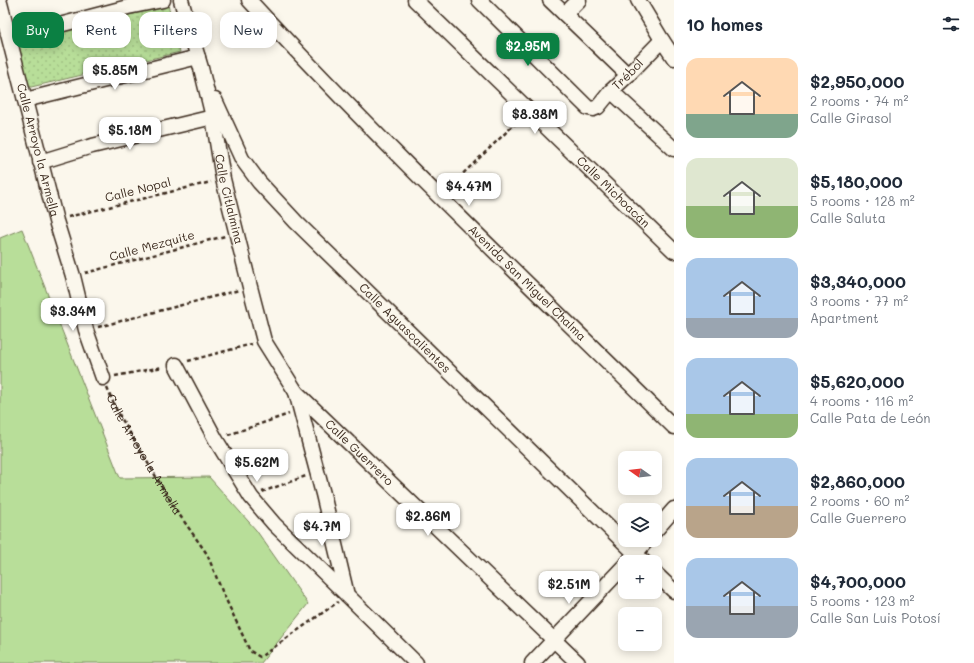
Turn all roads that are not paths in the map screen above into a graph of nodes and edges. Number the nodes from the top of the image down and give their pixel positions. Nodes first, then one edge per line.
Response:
1 (163, 0) edge
2 (180, 0) edge
3 (249, 0) edge
4 (415, 0) edge
5 (479, 0) edge
6 (550, 0) edge
7 (579, 0) edge
8 (638, 0) edge
9 (0, 4) edge
10 (565, 14) junction
11 (10, 38) junction
12 (662, 40) junction
13 (674, 58) edge
14 (200, 62) junction
15 (628, 75) junction
16 (612, 91) junction
17 (25, 100) junction
18 (213, 117) junction
19 (674, 149) edge
20 (40, 162) junction
21 (674, 251) edge
22 (176, 365) dead end
23 (103, 378) road end
24 (296, 392) junction
25 (674, 427) edge
26 (674, 509) edge
27 (662, 523) edge
28 (632, 555) edge
29 (618, 572) edge
30 (662, 579) edge
31 (674, 591) edge
32 (347, 595) junction
33 (554, 640) junction
34 (416, 663) edge
35 (532, 663) edge
36 (578, 663) edge

1 - 11 street
2 - 14 street, Calle Citlalmina
3 - 25 street, Avenida San Miguel Chalma
4 - 21 street, Calle Michoacán
5 - 16 street, Trébol
6 - 10 street
7 - 10 street
8 - 12 street
9 - 11 street, Calle Arroyo la Armella
10 - 15 street
11 - 17 street, Calle Arroyo la Armella
12 - 13 street
12 - 15 street, Trébol
14 - 17 street
14 - 18 street, Calle Citlalmina
14 - 28 street, Calle Aguascalientes
15 - 16 street, Trébol
16 - 19 street
17 - 20 street, Calle Arroyo la Armella
18 - 20 street
18 - 24 street, Calle Citlalmina
20 - 23 street, Calle Arroyo la Armella
22 - 32 street
24 - 32 street
24 - 33 street, Calle Guerrero
26 - 27 street
29 - 33 street
30 - 31 street
32 - 34 street
33 - 35 street
33 - 36 street, Calle Guerrero

